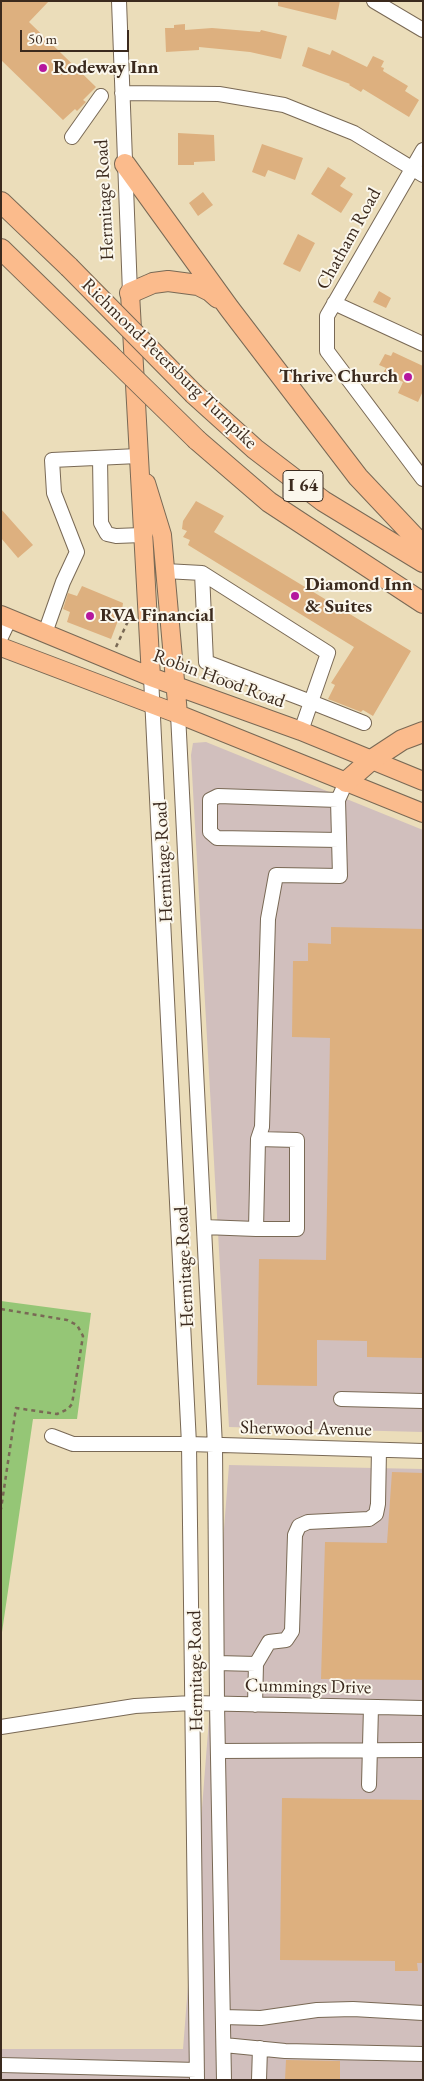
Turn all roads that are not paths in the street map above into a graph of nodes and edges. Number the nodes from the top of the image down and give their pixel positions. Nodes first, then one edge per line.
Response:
1 (119, 1) edge
2 (374, 1) edge
3 (423, 30) edge
4 (122, 94) junction
5 (101, 96) dead end
6 (72, 137) dead end
7 (423, 150) edge
8 (125, 164) junction
9 (417, 172) edge
10 (1, 202) edge
11 (1, 249) edge
12 (130, 293) junction
13 (334, 303) junction
14 (229, 308) junction
15 (423, 344) edge
16 (138, 456) junction
17 (100, 458) junction
18 (423, 479) edge
19 (142, 535) junction
20 (423, 546) edge
21 (423, 562) edge
22 (165, 571) junction
23 (202, 573) junction
24 (423, 603) edge
25 (5, 616) edge
26 (44, 633) junction
27 (1, 638) edge
28 (1, 647) edge
29 (151, 677) junction
30 (174, 686) junction
31 (311, 702) junction
32 (153, 705) junction
33 (178, 714) junction
34 (364, 723) dead end
35 (300, 731) junction
36 (423, 732) edge
37 (370, 761) junction
38 (423, 781) edge
39 (342, 791) junction
40 (423, 813) edge
41 (339, 840) junction
42 (258, 1139) junction
43 (204, 1228) junction
44 (256, 1229) junction
45 (341, 1399) dead end
46 (423, 1401) edge
47 (52, 1436) dead end
48 (189, 1444) junction
49 (216, 1446) junction
50 (378, 1450) junction
51 (423, 1451) edge
52 (217, 1663) junction
53 (256, 1664) junction
54 (192, 1703) junction
55 (217, 1704) junction
56 (255, 1705) junction
57 (371, 1707) junction
58 (423, 1708) edge
59 (1, 1727) edge
60 (370, 1750) junction
61 (423, 1750) edge
62 (218, 1751) junction
63 (369, 1785) dead end
64 (423, 2013) edge
65 (223, 2017) junction
66 (224, 2044) junction
67 (260, 2048) junction
68 (423, 2054) edge
69 (1, 2066) edge
70 (197, 2075) edge
71 (224, 2080) edge
72 (259, 2080) edge

1 - 4 street, Hermitage Road
2 - 3 street
4 - 8 street, Hermitage Road
4 - 9 street
5 - 6 street
7 - 9 street, Chatham Road
8 - 12 street, Hermitage Road
8 - 14 highway
9 - 13 street, Chatham Road
10 - 21 highway, Richmond-Petersburg Turnpike / I 64, bridge
11 - 24 highway, Richmond-Petersburg Turnpike / I 64, bridge
12 - 14 highway
12 - 16 main road, Hermitage Road
13 - 15 street
13 - 18 street, Chatham Road
14 - 20 highway
16 - 17 street
16 - 19 main road, Hermitage Road
16 - 22 main road, Hermitage Road
17 - 19 street
17 - 26 street
19 - 29 main road, Hermitage Road
22 - 23 street
22 - 30 main road, Hermitage Road
23 - 31 street
23 - 31 street
25 - 26 main road, Robin Hood Road
25 - 27 street
26 - 29 main road, Robin Hood Road
28 - 32 main road
29 - 30 main road, Robin Hood Road
29 - 32 street, Hermitage Road
30 - 33 main road, Hermitage Road
30 - 35 main road, Robin Hood Road
31 - 34 street
31 - 35 street
32 - 33 main road
32 - 48 street, Hermitage Road
33 - 39 main road
33 - 43 street, Hermitage Road
35 - 37 main road, Robin Hood Road
36 - 37 highway
37 - 38 main road, Robin Hood Road
37 - 39 highway
39 - 40 main road
39 - 41 street
39 - 41 street
41 - 42 street
42 - 44 street
42 - 44 street
43 - 44 street
43 - 49 street, Hermitage Road
45 - 46 street
47 - 48 street, Sherwood Avenue
48 - 49 street, Sherwood Avenue
48 - 54 street, Hermitage Road
49 - 50 street, Sherwood Avenue
49 - 52 street, Hermitage Road
50 - 51 street, Sherwood Avenue
50 - 53 street
52 - 53 street
52 - 55 street, Hermitage Road
53 - 56 street
54 - 55 street, Cummings Drive
54 - 59 street, Cummings Drive
54 - 70 street, Hermitage Road
55 - 56 street, Cummings Drive
55 - 62 street, Hermitage Road
56 - 57 street, Cummings Drive
57 - 58 street, Cummings Drive
57 - 60 street
60 - 61 street
60 - 62 street
60 - 63 street
62 - 65 street, Hermitage Road
64 - 65 street
65 - 66 street, Hermitage Road
66 - 67 street
66 - 71 street, Hermitage Road
67 - 68 street
67 - 72 street
69 - 70 street

